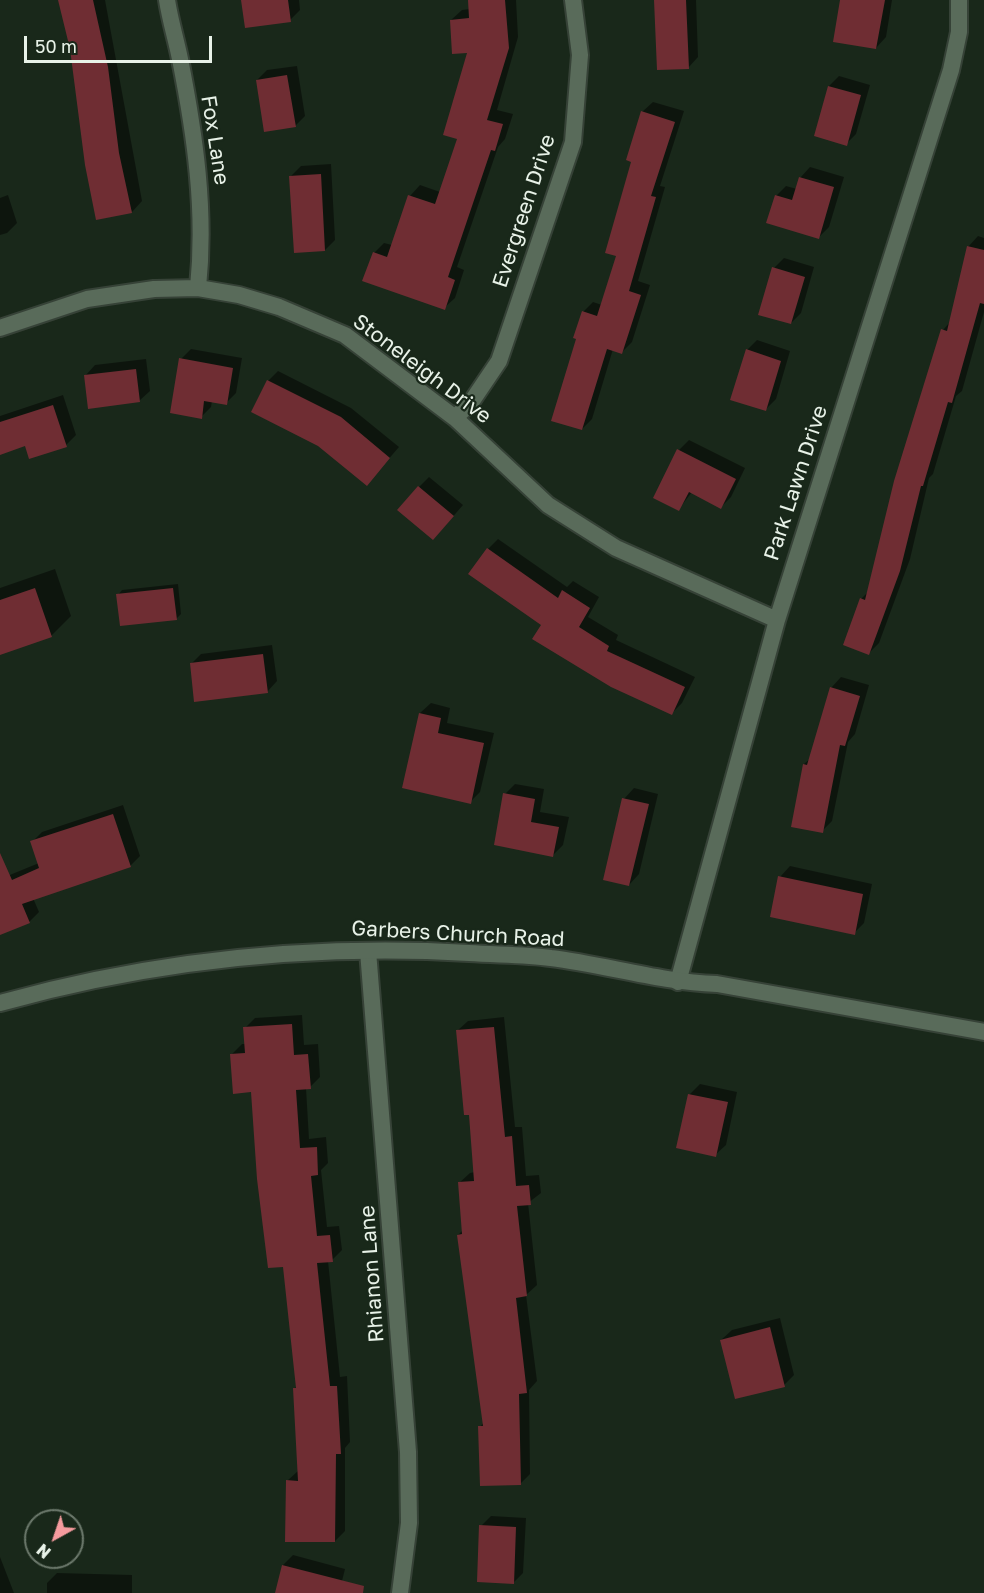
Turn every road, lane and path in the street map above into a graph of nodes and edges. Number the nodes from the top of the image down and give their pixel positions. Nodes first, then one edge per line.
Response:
1 (167, 0) edge
2 (573, 0) edge
3 (959, 0) edge
4 (198, 288) junction
5 (0, 328) edge
6 (455, 418) junction
7 (777, 620) junction
8 (368, 951) junction
9 (678, 982) junction
10 (0, 1003) edge
11 (984, 1032) edge
12 (400, 1593) edge

1 - 4 street, Fox Lane
2 - 6 street, Evergreen Drive
3 - 7 street, Park Lawn Drive
4 - 5 street, Stoneleigh Drive
4 - 6 street, Stoneleigh Drive
6 - 7 street, Stoneleigh Drive
7 - 9 street, Park Lawn Drive
8 - 9 street, Garbers Church Road
8 - 10 street, Garbers Church Road
8 - 12 street, Rhianon Lane
9 - 11 street, Garbers Church Road

